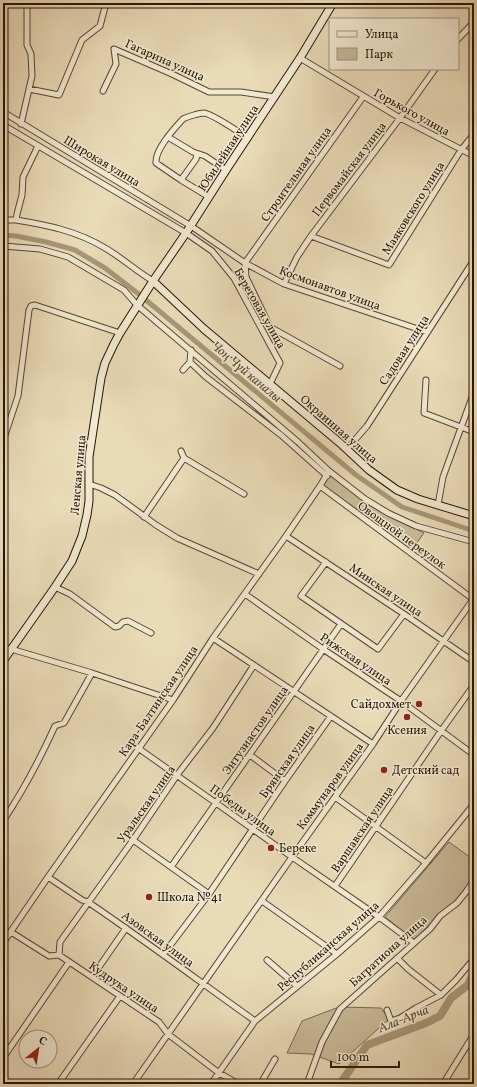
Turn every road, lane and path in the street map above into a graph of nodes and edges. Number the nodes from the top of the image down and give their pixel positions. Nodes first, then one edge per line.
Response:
1 (27, 3) edge
2 (106, 3) edge
3 (333, 3) edge
4 (474, 22) edge
5 (459, 38) edge
6 (300, 58) junction
7 (434, 70) edge
8 (29, 89) junction
9 (103, 91) dead end
10 (275, 97) junction
11 (363, 97) junction
12 (3, 112) edge
13 (400, 118) junction
14 (3, 124) edge
15 (21, 124) junction
16 (474, 134) edge
17 (168, 137) junction
18 (248, 138) junction
19 (38, 146) junction
20 (461, 150) junction
21 (197, 154) junction
22 (474, 156) edge
23 (226, 170) junction
24 (181, 180) junction
25 (209, 197) junction
26 (3, 220) edge
27 (16, 220) junction
28 (191, 226) junction
29 (186, 233) junction
30 (311, 236) junction
31 (3, 246) edge
32 (474, 260) edge
33 (245, 263) junction
34 (152, 282) junction
35 (284, 284) junction
36 (138, 304) junction
37 (120, 332) junction
38 (427, 332) junction
39 (191, 350) junction
40 (190, 362) junction
41 (340, 366) dead end
42 (183, 370) dead end
43 (426, 380) dead end
44 (270, 384) junction
45 (474, 392) edge
46 (460, 426) junction
47 (474, 432) edge
48 (3, 441) edge
49 (347, 449) junction
50 (181, 451) dead end
51 (184, 458) junction
52 (328, 473) junction
53 (89, 484) junction
54 (320, 486) junction
55 (244, 494) dead end
56 (438, 505) junction
57 (474, 516) edge
58 (144, 517) junction
59 (286, 536) junction
60 (474, 542) edge
61 (326, 562) junction
62 (259, 574) junction
63 (55, 587) junction
64 (244, 594) junction
65 (473, 599) edge
66 (404, 614) junction
67 (340, 624) junction
68 (151, 633) dead end
69 (213, 638) junction
70 (444, 641) junction
71 (3, 649) edge
72 (11, 649) junction
73 (323, 649) junction
74 (3, 660) edge
75 (474, 662) edge
76 (254, 665) junction
77 (92, 673) junction
78 (474, 685) edge
79 (294, 691) junction
80 (173, 700) junction
81 (401, 701) junction
82 (331, 716) junction
83 (442, 731) junction
84 (373, 744) junction
85 (138, 748) junction
86 (250, 755) junction
87 (474, 755) edge
88 (177, 775) junction
89 (285, 781) junction
90 (335, 797) junction
91 (216, 803) junction
92 (474, 804) edge
93 (3, 821) edge
94 (376, 827) junction
95 (252, 829) junction
96 (133, 840) junction
97 (292, 857) junction
98 (426, 863) junction
99 (171, 867) junction
100 (48, 877) junction
101 (474, 880) edge
102 (336, 886) junction
103 (209, 894) junction
104 (262, 901) junction
105 (88, 902) junction
106 (379, 916) junction
107 (126, 928) junction
108 (11, 932) junction
109 (3, 943) edge
110 (414, 943) junction
111 (337, 954) junction
112 (59, 955) junction
113 (163, 955) junction
114 (397, 958) junction
115 (267, 960) dead end
116 (472, 961) dead end
117 (69, 962) junction
118 (92, 977) junction
119 (203, 984) junction
120 (298, 986) junction
121 (441, 995) junction
122 (120, 996) junction
123 (387, 1010) dead end
124 (256, 1020) junction
125 (168, 1034) junction
126 (474, 1034) edge
127 (468, 1044) junction
128 (474, 1048) edge
129 (3, 1058) edge
130 (274, 1059) dead end
131 (219, 1073) junction
132 (58, 1084) edge
133 (134, 1084) edge
134 (211, 1084) edge
135 (239, 1084) edge
136 (257, 1084) edge
137 (307, 1084) edge
138 (443, 1084) edge

1 - 8 street
2 - 8 street
3 - 6 main road, Юбилейная улица
4 - 5 street
6 - 10 main road, Юбилейная улица
6 - 11 street, Горького улица
7 - 13 street, Первомайская улица
8 - 15 street
9 - 10 street, Гагарина улица
10 - 18 main road, Юбилейная улица
11 - 13 street, Горького улица
11 - 33 street, Строительная улица
12 - 15 street, Широкая улица
13 - 20 street, Горького улица
13 - 30 street, Первомайская улица
14 - 19 street
15 - 28 street, Широкая улица
16 - 20 street, Маяковского улица
17 - 18 street
17 - 21 street
17 - 24 street
18 - 23 main road, Юбилейная улица
19 - 27 street
19 - 29 street
20 - 22 street, Горького улица
20 - 30 street, Маяковского улица
21 - 23 street
21 - 24 street
23 - 25 main road, Юбилейная улица
24 - 25 street
25 - 28 main road, Юбилейная улица
26 - 27 street
27 - 34 street
28 - 29 main road, Юбилейная улица
28 - 33 street, Космонавтов улица
29 - 34 main road, Юбилейная улица
29 - 44 street, Береговая улица
30 - 35 street, Первомайская улица
31 - 36 street
32 - 38 street, Садовая улица
33 - 35 street, Космонавтов улица
33 - 41 street, Береговая улица
34 - 36 main road, Юбилейная улица
34 - 44 main road, Окраинная улица
35 - 38 street, Космонавтов улица
36 - 37 main road, Ленская улица
36 - 39 street
37 - 48 street
37 - 53 main road, Ленская улица
38 - 49 street, Садовая улица
39 - 40 street
39 - 52 street
40 - 42 street
40 - 52 street
43 - 46 street
44 - 49 main road, Окраинная улица
45 - 46 street
46 - 47 street
46 - 56 street
49 - 56 main road, Окраинная улица
50 - 51 street
51 - 55 street
51 - 58 street
52 - 54 street, Кара-Балтинская улица
52 - 60 street
53 - 58 street
53 - 63 main road, Ленская улица
54 - 59 street, Кара-Балтинская улица
54 - 65 street, Овощной переулок
56 - 57 main road, Окраинная улица
58 - 62 street
59 - 61 street, Минская улица
59 - 62 street, Кара-Балтинская улица
61 - 66 street, Минская улица
61 - 67 street
62 - 64 street, Кара-Балтинская улица
63 - 68 street
63 - 72 main road, Ленская улица
64 - 69 street, Кара-Балтинская улица
64 - 73 street, Рижская улица
65 - 70 street, Коммунаров улица
66 - 67 street
66 - 70 street, Минская улица
67 - 73 street, Энтузиастов улица
69 - 76 street
69 - 80 street, Кара-Балтинская улица
70 - 75 street, Минская улица
70 - 81 street, Коммунаров улица
71 - 72 street
72 - 74 main road, Ленская улица
72 - 77 street
73 - 79 street, Энтузиастов улица
73 - 81 street, Рижская улица
76 - 79 street
76 - 88 street, Уральская улица
77 - 80 street
77 - 93 street
78 - 83 street, Варшавская улица
79 - 82 street
79 - 86 street, Энтузиастов улица
80 - 85 street, Кара-Балтинская улица
81 - 83 street, Рижская улица
81 - 84 street, Коммунаров улица
82 - 84 street
82 - 89 street, Брянская улица
83 - 87 street, Рижская улица
83 - 94 street, Варшавская улица
84 - 90 street, Коммунаров улица
85 - 88 street, Победы улица
85 - 100 street, Кара-Балтинская улица
86 - 89 street
86 - 91 street, Энтузиастов улица
88 - 91 street, Победы улица
88 - 96 street, Уральская улица
89 - 95 street, Брянская улица
90 - 94 street
90 - 97 street, Коммунаров улица
91 - 95 street, Победы улица
91 - 99 street, Энтузиастов улица
92 - 98 street, Республиканская улица
94 - 98 street
94 - 102 street, Варшавская улица
95 - 97 street, Победы улица
95 - 103 street, Брянская улица
96 - 99 street
96 - 105 street, Уральская улица
97 - 102 street, Победы улица
97 - 104 street, Коммунаров улица
98 - 106 street, Республиканская улица
99 - 103 street
100 - 105 street, Азовская улица
100 - 108 street, Кара-Балтинская улица
101 - 110 street, Багратиона улица
102 - 106 street, Победы улица
103 - 113 street, Брянская улица
104 - 111 street
104 - 119 street, Коммунаров улица
105 - 107 street, Азовская улица
105 - 112 street, Уральская улица
106 - 110 street, Победы улица
106 - 111 street, Республиканская улица
107 - 113 street, Азовская улица
107 - 118 street
108 - 109 street, Кара-Балтинская улица
108 - 112 street, Кудрука улица
110 - 114 street, Багратиона улица
111 - 120 street, Республиканская улица
112 - 117 street, Кудрука улица
113 - 119 street, Азовская улица
114 - 121 street
114 - 137 street, Багратиона улица
115 - 120 street
116 - 121 street
117 - 118 street, Кудрука улица
117 - 129 street
118 - 122 street, Кудрука улица
119 - 124 street, Азовская улица
119 - 125 street, Коммунаров улица
120 - 124 street, Республиканская улица
121 - 123 street
122 - 125 street, Кудрука улица
122 - 132 street
124 - 131 street, Республиканская улица
125 - 131 street, Кудрука улица
125 - 133 street, Коммунаров улица
126 - 127 street
127 - 128 street
127 - 138 street
130 - 136 street
131 - 134 street, Республиканская улица
131 - 135 street, Кудрука улица

